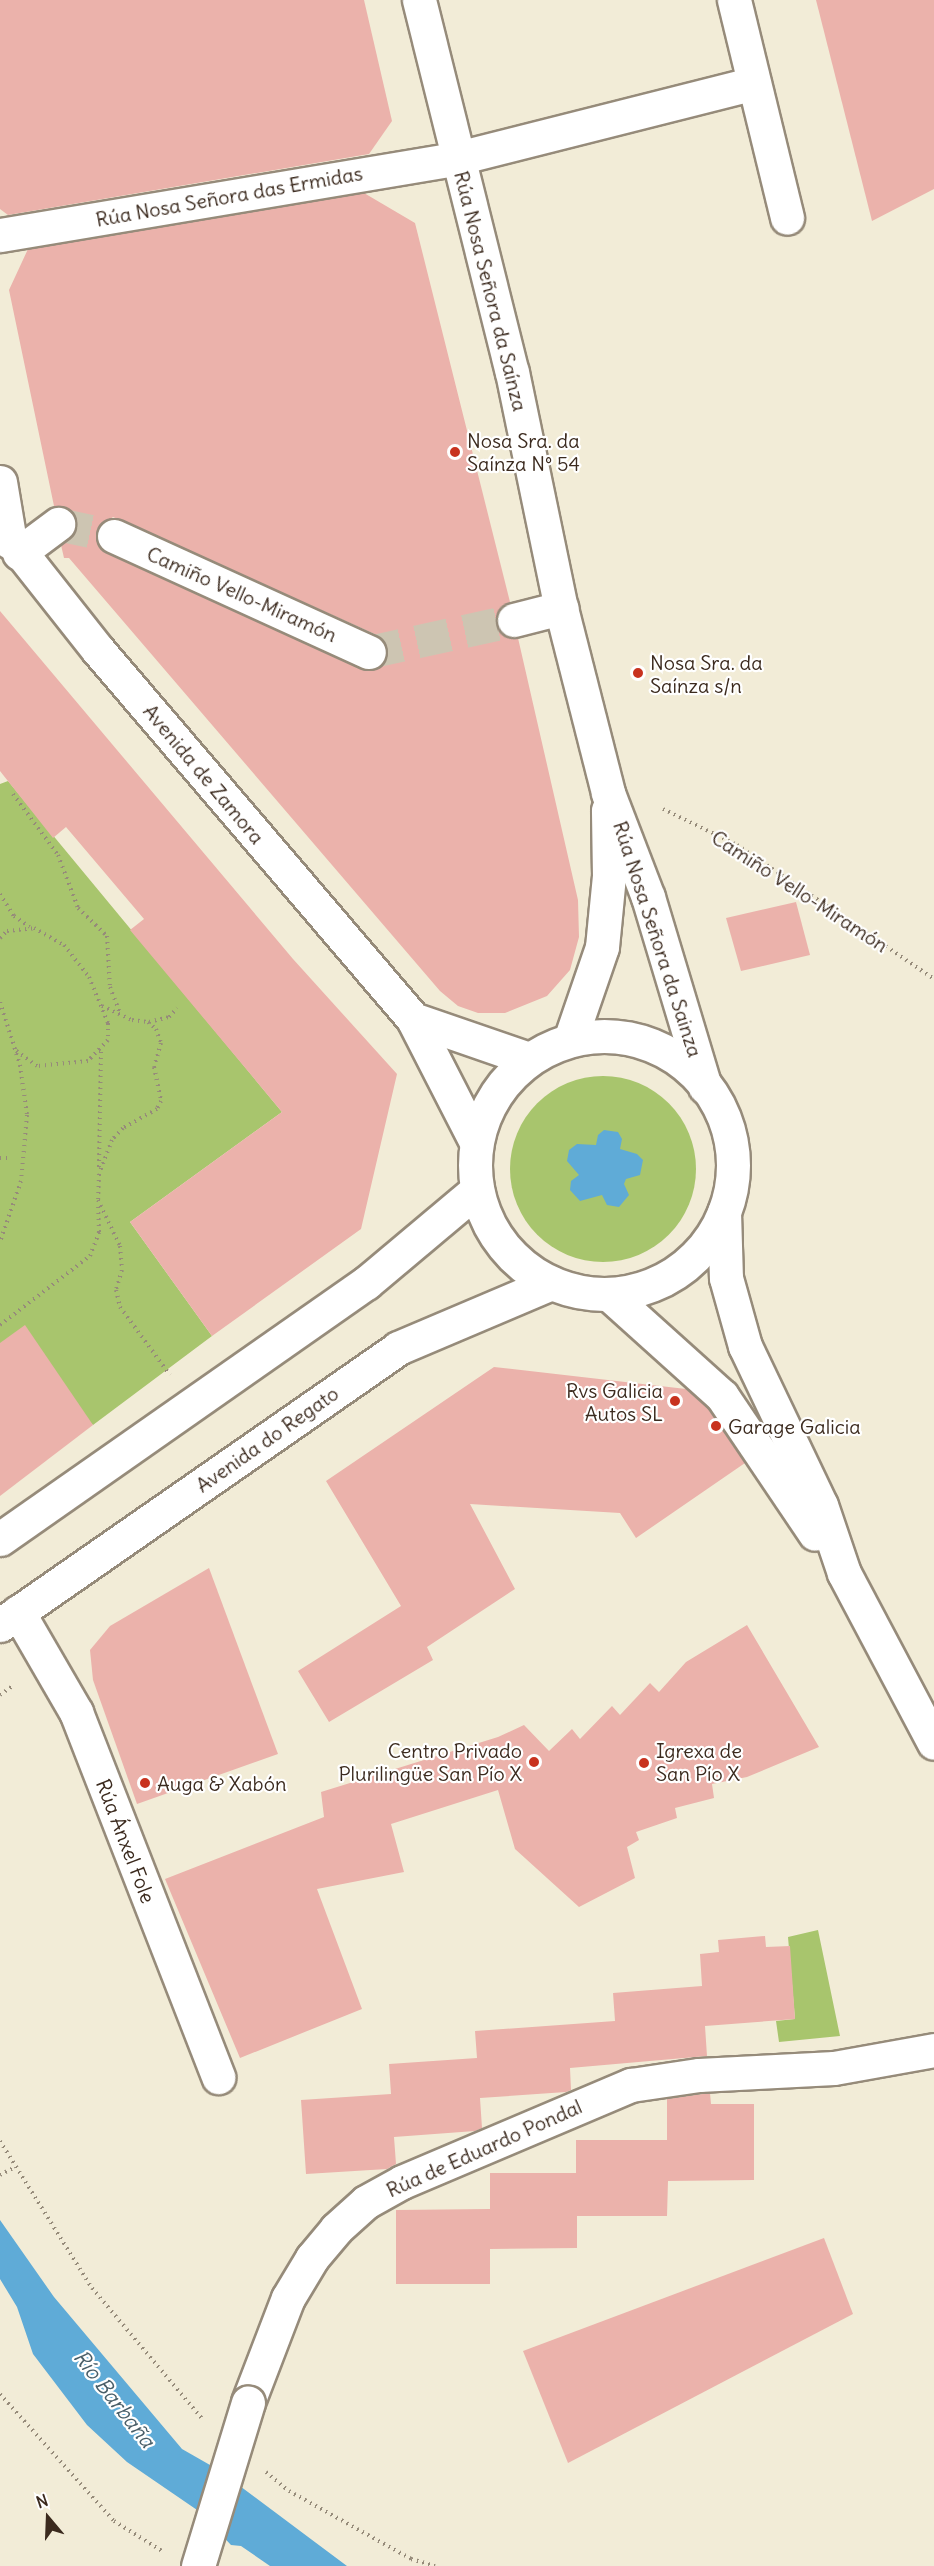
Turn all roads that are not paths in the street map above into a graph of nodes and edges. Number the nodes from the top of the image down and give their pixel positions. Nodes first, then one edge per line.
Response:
1 (420, 0) edge
2 (734, 0) edge
3 (754, 82) junction
4 (458, 158) junction
5 (787, 218) dead end
6 (0, 235) edge
7 (0, 482) edge
8 (58, 524) tunnel mouth
9 (114, 536) tunnel mouth
10 (10, 541) edge
11 (561, 608) junction
12 (514, 620) tunnel mouth
13 (369, 652) tunnel mouth
14 (608, 793) junction
15 (413, 1019) junction
16 (570, 1040) junction
17 (529, 1059) junction
18 (705, 1087) junction
19 (476, 1142) junction
20 (477, 1190) junction
21 (724, 1210) junction
22 (551, 1283) junction
23 (611, 1296) junction
24 (0, 1539) edge
25 (844, 1573) junction
26 (9, 1619) edge
27 (934, 1743) edge
28 (934, 2050) edge
29 (218, 2077) dead end
30 (183, 2561) edge

1 - 4 street, Rúa Nosa Señora da Saínza
2 - 3 street
3 - 4 street, Rúa Nosa Señora das Ermidas
3 - 5 street
4 - 6 street, Rúa Nosa Señora das Ermidas
4 - 11 street, Rúa Nosa Señora da Saínza
7 - 10 street
8 - 10 street
9 - 13 street, Camiño Vello-Miramón
10 - 15 street, Avenida de Zamora
11 - 12 street
11 - 14 street, Rúa Nosa Señora da Saínza
14 - 16 street, Rúa Nosa Señora da Sainza
14 - 18 street, Rúa Nosa Señora da Sainza
15 - 17 street
15 - 19 street, Avenida de Zamora
16 - 17 street
16 - 18 street
17 - 19 street
18 - 21 street
19 - 20 street
20 - 22 street
20 - 24 street
21 - 23 street
21 - 25 street
22 - 23 street
22 - 26 street, Avenida do Regato
23 - 25 street
25 - 27 street
26 - 29 street, Rúa Ánxel Fole
28 - 30 street, Rúa de Eduardo Pondal, bridge

